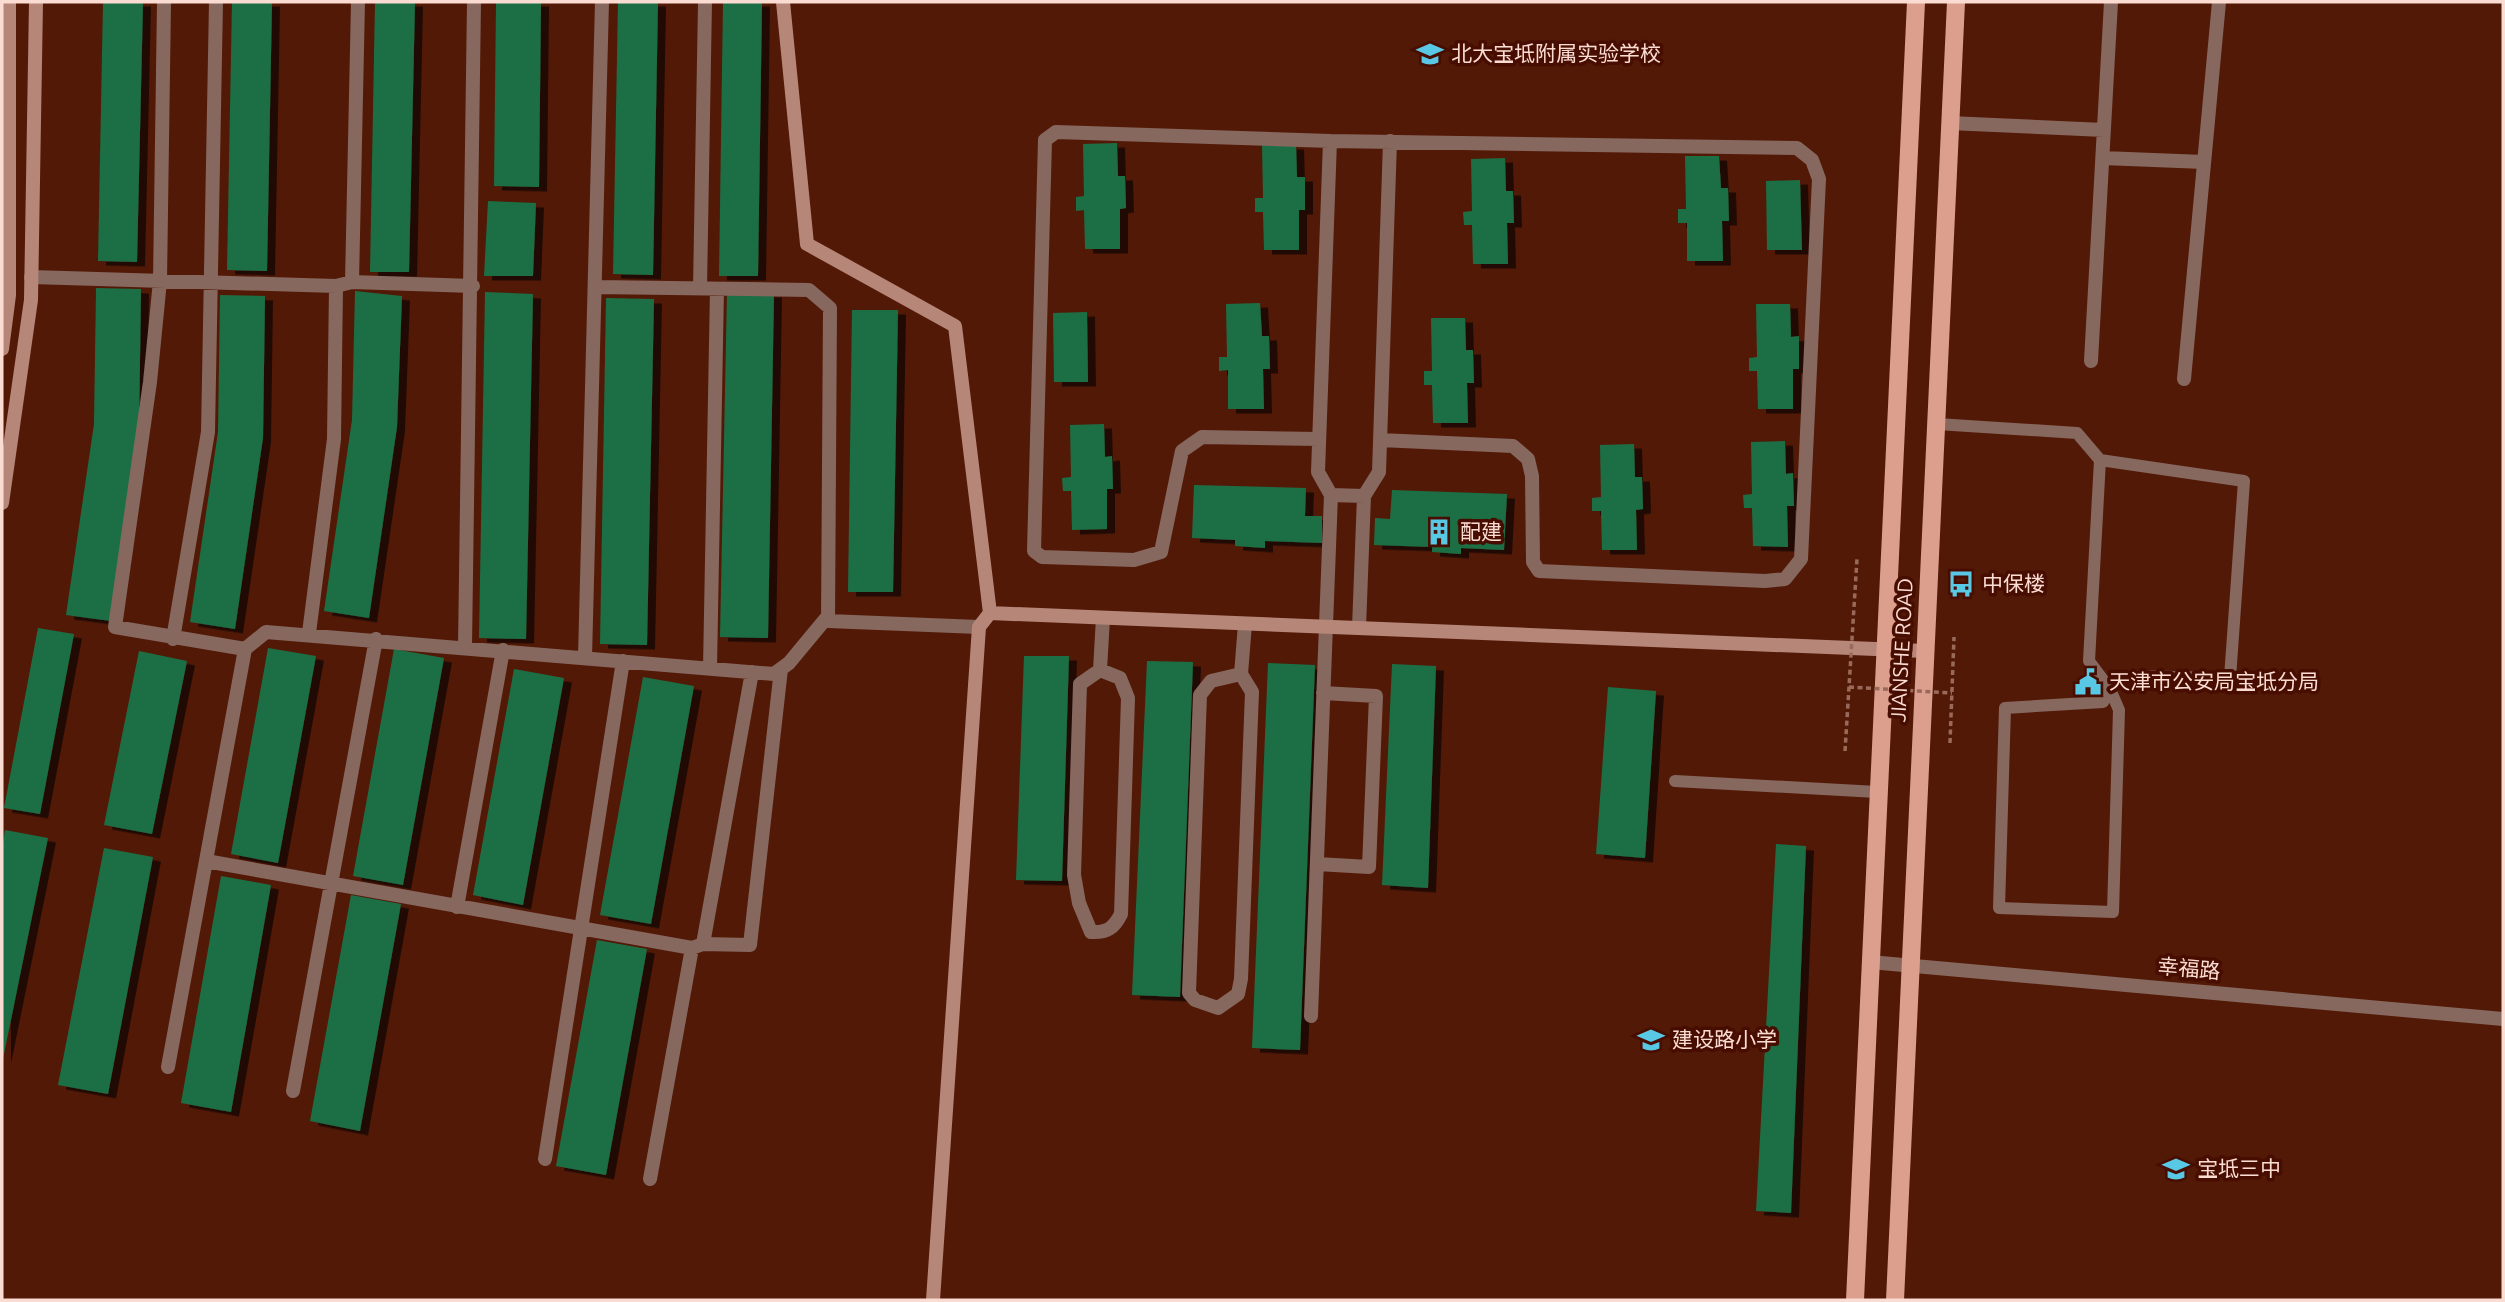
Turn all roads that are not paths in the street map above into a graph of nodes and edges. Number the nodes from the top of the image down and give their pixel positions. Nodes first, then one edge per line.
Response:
1 (9, 2) edge
2 (36, 2) edge
3 (164, 2) edge
4 (216, 2) edge
5 (358, 2) edge
6 (474, 2) edge
7 (602, 2) edge
8 (705, 2) edge
9 (783, 2) edge
10 (1916, 2) edge
11 (1956, 2) edge
12 (2111, 2) edge
13 (2219, 2) edge
14 (1949, 123) junction
15 (2104, 130) junction
16 (1330, 141) junction
17 (1390, 141) junction
18 (2103, 158) junction
19 (2204, 162) junction
20 (31, 277) junction
21 (160, 281) junction
22 (212, 282) junction
23 (352, 282) junction
24 (336, 286) junction
25 (473, 286) junction
26 (595, 287) junction
27 (700, 288) junction
28 (717, 289) junction
29 (2, 349) edge
30 (2091, 361) dead end
31 (2184, 379) dead end
32 (1937, 424) junction
33 (1319, 439) junction
34 (1380, 440) junction
35 (2100, 460) junction
36 (3, 486) edge
37 (1331, 495) junction
38 (1364, 496) junction
39 (2, 502) edge
40 (990, 613) junction
41 (828, 616) junction
42 (1103, 618) junction
43 (1245, 624) junction
44 (979, 627) junction
45 (1325, 627) junction
46 (1359, 628) junction
47 (309, 633) junction
48 (173, 639) junction
49 (376, 639) junction
50 (466, 647) junction
51 (245, 649) junction
52 (1886, 649) junction
53 (503, 650) junction
54 (1924, 651) junction
55 (585, 657) junction
56 (623, 661) junction
57 (710, 668) junction
58 (781, 669) junction
59 (1100, 670) junction
60 (752, 672) junction
61 (1241, 674) junction
62 (2110, 689) junction
63 (1323, 693) junction
64 (1675, 780) dead end
65 (1877, 792) junction
66 (206, 861) junction
67 (1317, 864) junction
68 (331, 885) junction
69 (457, 907) junction
70 (581, 930) junction
71 (698, 946) junction
72 (1870, 962) junction
73 (1911, 964) junction
74 (1311, 1017) dead end
75 (2503, 1019) edge
76 (169, 1067) dead end
77 (293, 1091) dead end
78 (545, 1159) dead end
79 (650, 1179) dead end
80 (933, 1300) edge
81 (1855, 1300) edge
82 (1895, 1300) edge

1 - 29 street
2 - 20 street
3 - 21 street
4 - 22 street
5 - 23 street
6 - 25 street
7 - 26 street
8 - 27 street
9 - 40 street
10 - 52 main road, JIANSHE ROAD
11 - 14 main road, JIANSHE ROAD
12 - 15 street
13 - 19 street
14 - 15 street
14 - 32 main road, JIANSHE ROAD
15 - 18 street
16 - 17 street
16 - 33 street
16 - 33 street
17 - 34 street
17 - 34 street
18 - 19 street
18 - 30 street
19 - 31 street
20 - 21 street
20 - 36 street
21 - 22 street
21 - 48 street
22 - 24 street
22 - 48 street
23 - 24 street
23 - 25 street
24 - 47 street
25 - 50 street
26 - 27 street
26 - 55 street
27 - 28 street
28 - 41 street
28 - 57 street
32 - 35 lane
32 - 54 main road, JIANSHE ROAD
33 - 37 street
34 - 38 street
35 - 62 lane
35 - 62 lane
36 - 39 street
37 - 38 street
37 - 45 street
38 - 46 street
40 - 42 street
40 - 44 street
41 - 44 street
41 - 58 street
42 - 43 street
42 - 59 street
43 - 45 street
43 - 61 street
44 - 80 street
45 - 46 street
45 - 63 street
46 - 52 street
47 - 49 street
47 - 51 street
48 - 51 street
49 - 50 street
49 - 68 street
50 - 53 street
51 - 66 street
52 - 54 street
52 - 65 main road, JIANSHE ROAD
53 - 55 street
53 - 69 street
54 - 73 main road, JIANSHE ROAD
55 - 56 street
56 - 57 street
56 - 70 street
57 - 60 street
58 - 60 street
58 - 71 street
59 - 59 street
60 - 71 street
61 - 61 street
62 - 62 lane
63 - 67 street
63 - 67 street
64 - 65 lane
65 - 72 main road, JIANSHE ROAD
66 - 68 street
66 - 76 street
67 - 74 street
68 - 69 street
68 - 77 street
69 - 70 street
70 - 71 street
70 - 78 street
71 - 79 street
72 - 73 street, 幸福路
72 - 81 main road, JIANSHE ROAD
73 - 75 street, 幸福路
73 - 82 main road, JIANSHE ROAD

